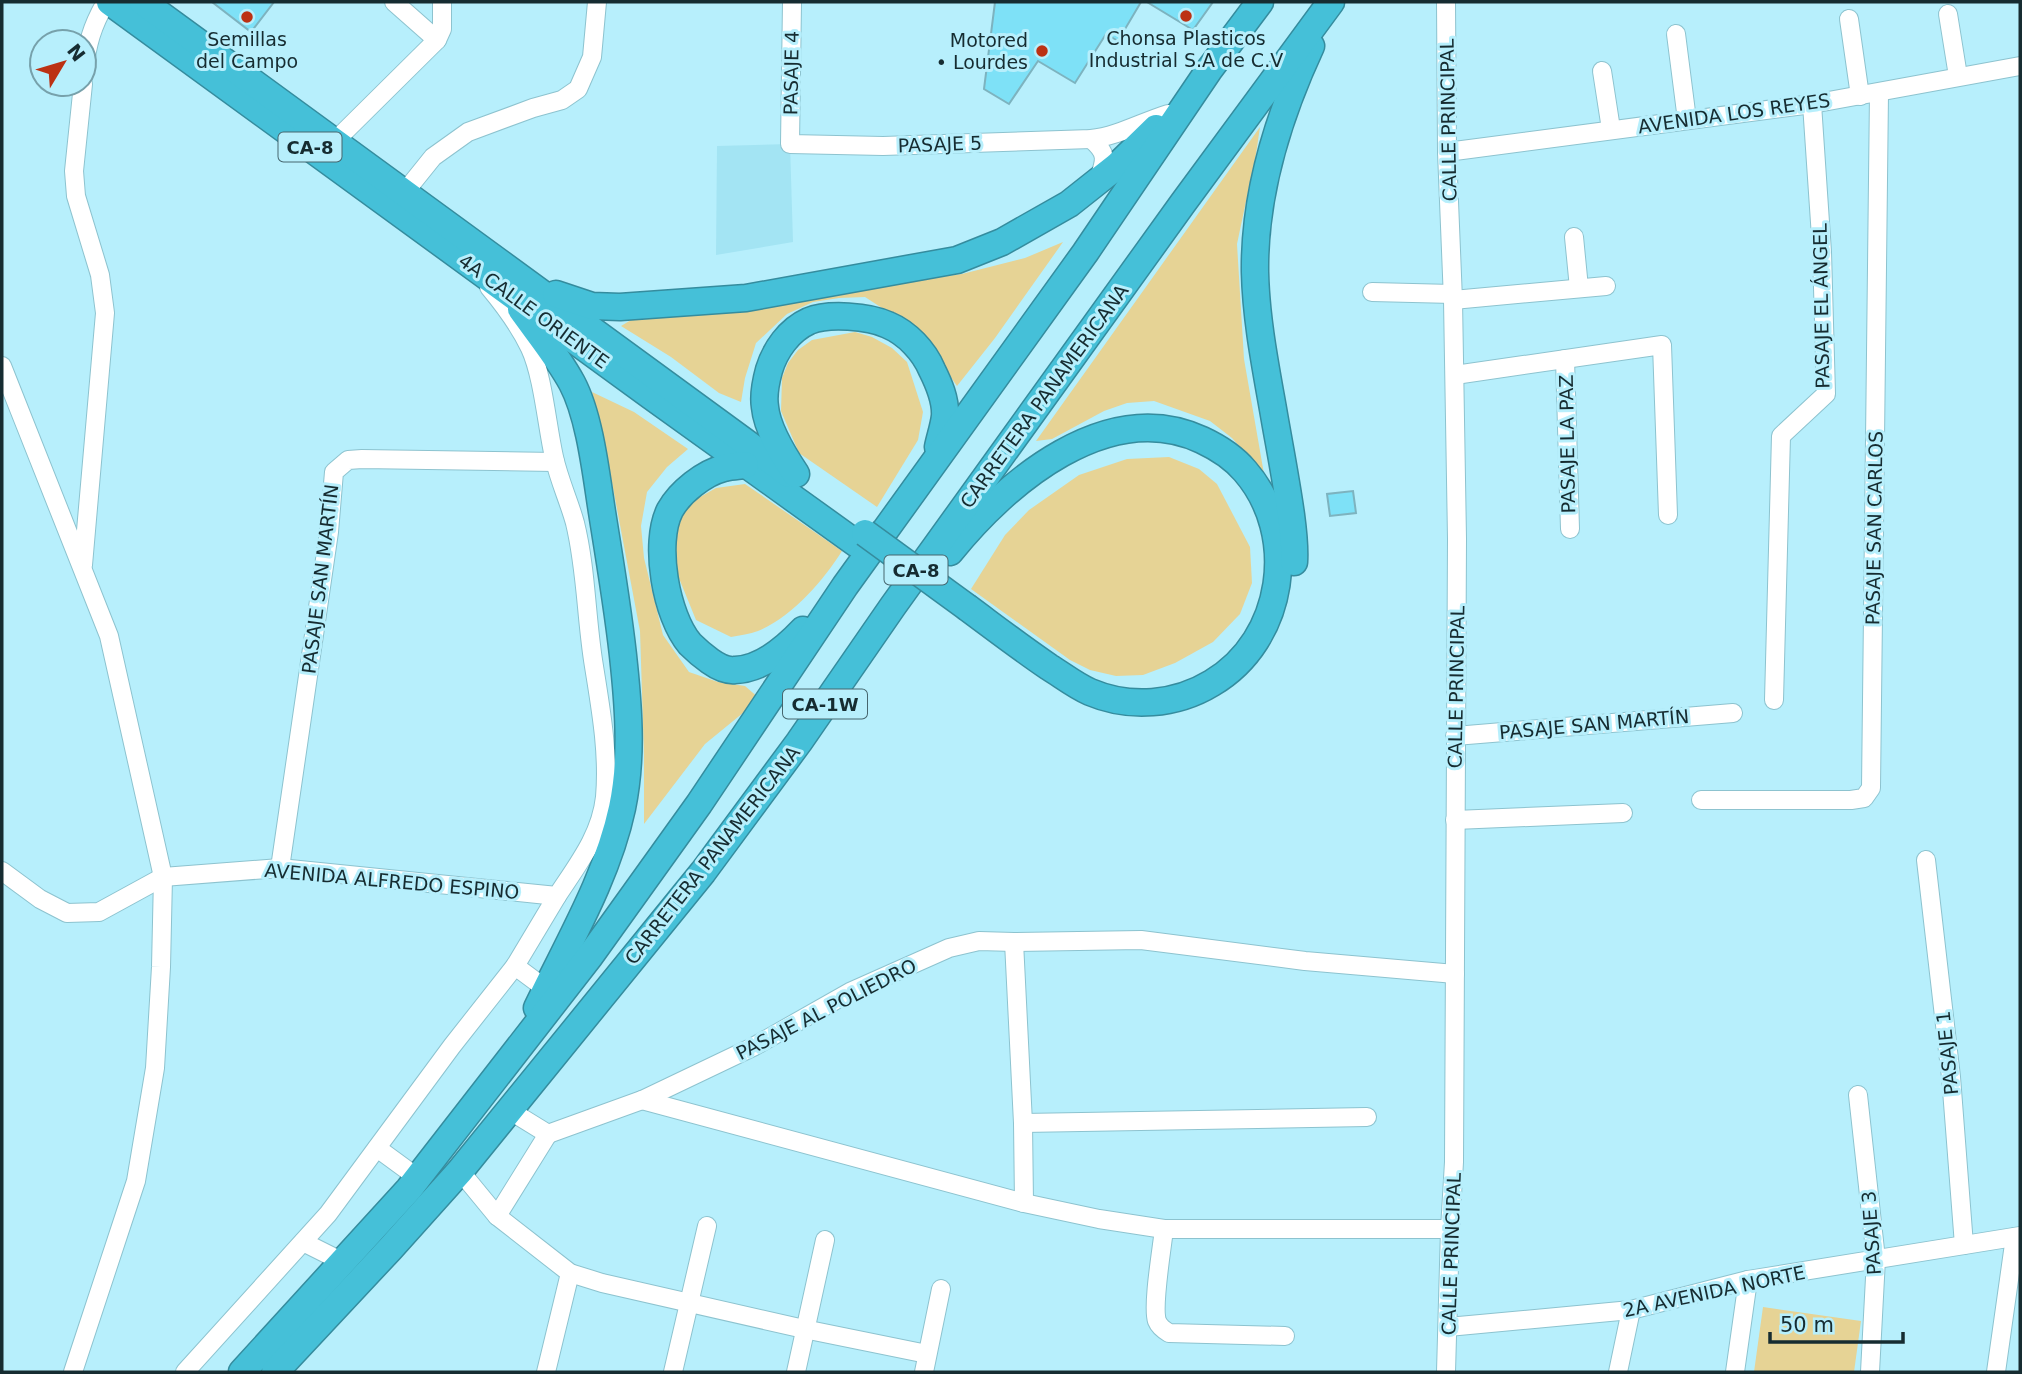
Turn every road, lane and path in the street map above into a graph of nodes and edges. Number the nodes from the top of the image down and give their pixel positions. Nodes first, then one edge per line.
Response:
1 (108, 2) edge
2 (143, 2) edge
3 (394, 2) edge
4 (442, 2) edge
5 (597, 2) edge
6 (792, 2) edge
7 (1260, 2) edge
8 (1331, 2) edge
9 (1446, 2) edge
10 (1948, 14) dead end
11 (1849, 19) dead end
12 (92, 28) edge
13 (1676, 34) dead end
14 (437, 40) junction
15 (2020, 66) edge
16 (1209, 70) junction
17 (1602, 71) dead end
18 (1958, 76) junction
19 (1879, 93) junction
20 (1860, 96) junction
21 (82, 98) edge
22 (1812, 104) junction
23 (1168, 114) junction
24 (1687, 120) junction
25 (1611, 129) junction
26 (1091, 139) junction
27 (335, 141) junction
28 (790, 144) joint
29 (1447, 152) junction
30 (1098, 181) junction
31 (404, 193) junction
32 (1574, 237) dead end
33 (471, 265) junction
34 (515, 285) junction
35 (1606, 286) dead end
36 (1579, 288) junction
37 (1372, 292) dead end
38 (1453, 297) junction
39 (1565, 359) junction
40 (2, 366) edge
41 (1455, 375) junction
42 (555, 462) junction
43 (745, 465) junction
44 (803, 485) junction
45 (1668, 515) dead end
46 (892, 519) junction
47 (1570, 529) dead end
48 (861, 538) junction
49 (82, 568) junction
50 (845, 586) junction
51 (964, 613) junction
52 (1774, 700) dead end
53 (1733, 713) dead end
54 (1455, 736) junction
55 (799, 742) junction
56 (1700, 800) dead end
57 (1623, 813) dead end
58 (1455, 820) junction
59 (1926, 860) dead end
60 (279, 868) junction
61 (2, 871) edge
62 (163, 877) junction
63 (557, 896) junction
64 (1014, 942) junction
65 (515, 966) junction
66 (1455, 974) junction
67 (546, 989) junction
68 (515, 1054) junction
69 (1858, 1095) dead end
70 (642, 1100) junction
71 (509, 1110) junction
72 (1367, 1117) dead end
73 (1023, 1123) junction
74 (548, 1135) junction
75 (377, 1148) junction
76 (460, 1171) junction
77 (418, 1178) junction
78 (1024, 1203) junction
79 (497, 1216) junction
80 (707, 1226) dead end
81 (1164, 1229) junction
82 (1450, 1229) junction
83 (2017, 1237) edge
84 (825, 1240) dead end
85 (303, 1242) junction
86 (1964, 1245) junction
87 (1876, 1259) junction
88 (343, 1262) junction
89 (570, 1273) junction
90 (1748, 1280) junction
91 (941, 1289) dead end
92 (689, 1302) junction
93 (1631, 1310) junction
94 (1448, 1327) junction
95 (804, 1329) junction
96 (1285, 1336) dead end
97 (925, 1363) edge
98 (73, 1372) edge
99 (185, 1372) edge
100 (242, 1372) edge
101 (275, 1372) edge
102 (546, 1372) edge
103 (673, 1372) edge
104 (796, 1372) edge
105 (1446, 1372) edge
106 (1618, 1372) edge
107 (1735, 1372) edge
108 (1870, 1372) edge
109 (1996, 1372) edge

1 - 12 street
1 - 33 highway, 4A CALLE ORIENTE / CA-8
2 - 27 highway, 4A CALLE ORIENTE / CA-8
3 - 14 street
4 - 14 street
5 - 31 street
6 - 28 street, PASAJE 4
7 - 16 highway, CARRETERA PANAMERICANA / CA-1W
8 - 51 highway
8 - 55 highway, CARRETERA PANAMERICANA / CA-1W
9 - 29 street, CALLE PRINCIPAL
10 - 18 street
11 - 20 street
13 - 24 street
14 - 27 street
15 - 18 street, AVENIDA LOS REYES
16 - 23 highway
16 - 46 highway, CARRETERA PANAMERICANA / CA-1W
17 - 25 street
18 - 19 street, AVENIDA LOS REYES
19 - 20 street, AVENIDA LOS REYES
19 - 56 street, PASAJE SAN CARLOS
20 - 22 street, AVENIDA LOS REYES
21 - 49 street
22 - 24 street, AVENIDA LOS REYES
22 - 52 street, PASAJE EL ÁNGEL
23 - 26 street, PASAJE 5
23 - 30 highway
24 - 25 street, AVENIDA LOS REYES
25 - 29 street, AVENIDA LOS REYES
26 - 28 street, PASAJE 5
26 - 30 street
27 - 31 highway, 4A CALLE ORIENTE / CA-8
29 - 38 street, CALLE PRINCIPAL
30 - 34 highway
31 - 34 highway, 4A CALLE ORIENTE / CA-8
32 - 36 street
33 - 34 highway, 4A CALLE ORIENTE / CA-8
33 - 42 street
34 - 43 highway, 4A CALLE ORIENTE / CA-8
34 - 44 highway, 4A CALLE ORIENTE / CA-8
34 - 67 highway
35 - 36 street
36 - 38 street
37 - 38 street
38 - 41 street, CALLE PRINCIPAL
39 - 41 street
39 - 45 street
39 - 47 street, PASAJE LA PAZ
40 - 49 street
41 - 54 street, CALLE PRINCIPAL
42 - 60 street, PASAJE SAN MARTÍN
42 - 63 street
43 - 48 highway, 4A CALLE ORIENTE / CA-8
43 - 50 highway
44 - 46 highway
44 - 48 highway, 4A CALLE ORIENTE / CA-8
46 - 50 highway, CARRETERA PANAMERICANA / CA-1W
48 - 51 highway, 4A CALLE ORIENTE / CA-8
49 - 62 street
50 - 68 highway, CARRETERA PANAMERICANA / CA-1W
51 - 55 highway
53 - 54 street, PASAJE SAN MARTÍN
54 - 58 street, CALLE PRINCIPAL
55 - 71 highway, CARRETERA PANAMERICANA / CA-1W
57 - 58 street
58 - 66 street, CALLE PRINCIPAL
59 - 86 street, PASAJE 1
60 - 62 street, AVENIDA ALFREDO ESPINO
60 - 63 street, AVENIDA ALFREDO ESPINO
61 - 62 street
62 - 98 street
63 - 65 street
64 - 66 street, PASAJE AL POLIEDRO
64 - 70 street, PASAJE AL POLIEDRO
64 - 73 street
65 - 67 street
65 - 75 street
66 - 82 street, CALLE PRINCIPAL
67 - 68 highway
68 - 77 highway, CARRETERA PANAMERICANA / CA-1W
69 - 87 street, PASAJE 3
70 - 74 street, PASAJE AL POLIEDRO
70 - 78 street
71 - 74 street
71 - 76 highway, CARRETERA PANAMERICANA / CA-1W
72 - 73 street
73 - 78 street
74 - 79 street
75 - 77 street
75 - 85 street
76 - 79 street
76 - 101 highway, CARRETERA PANAMERICANA / CA-1W
77 - 88 highway, CARRETERA PANAMERICANA / CA-1W
78 - 81 street
79 - 89 street
80 - 92 street
81 - 82 street
81 - 96 street
82 - 94 street, CALLE PRINCIPAL
83 - 86 street, 2A AVENIDA NORTE
83 - 109 street
84 - 95 street
85 - 88 street
85 - 99 street
86 - 87 street, 2A AVENIDA NORTE
87 - 90 street, 2A AVENIDA NORTE
87 - 108 street, PASAJE 3
88 - 100 highway, CARRETERA PANAMERICANA / CA-1W
89 - 92 street
89 - 102 street
90 - 93 street, 2A AVENIDA NORTE
90 - 107 street
91 - 97 street
92 - 95 street
92 - 103 street
93 - 94 street, 2A AVENIDA NORTE
93 - 106 street
94 - 105 street, CALLE PRINCIPAL
95 - 97 street
95 - 104 street

